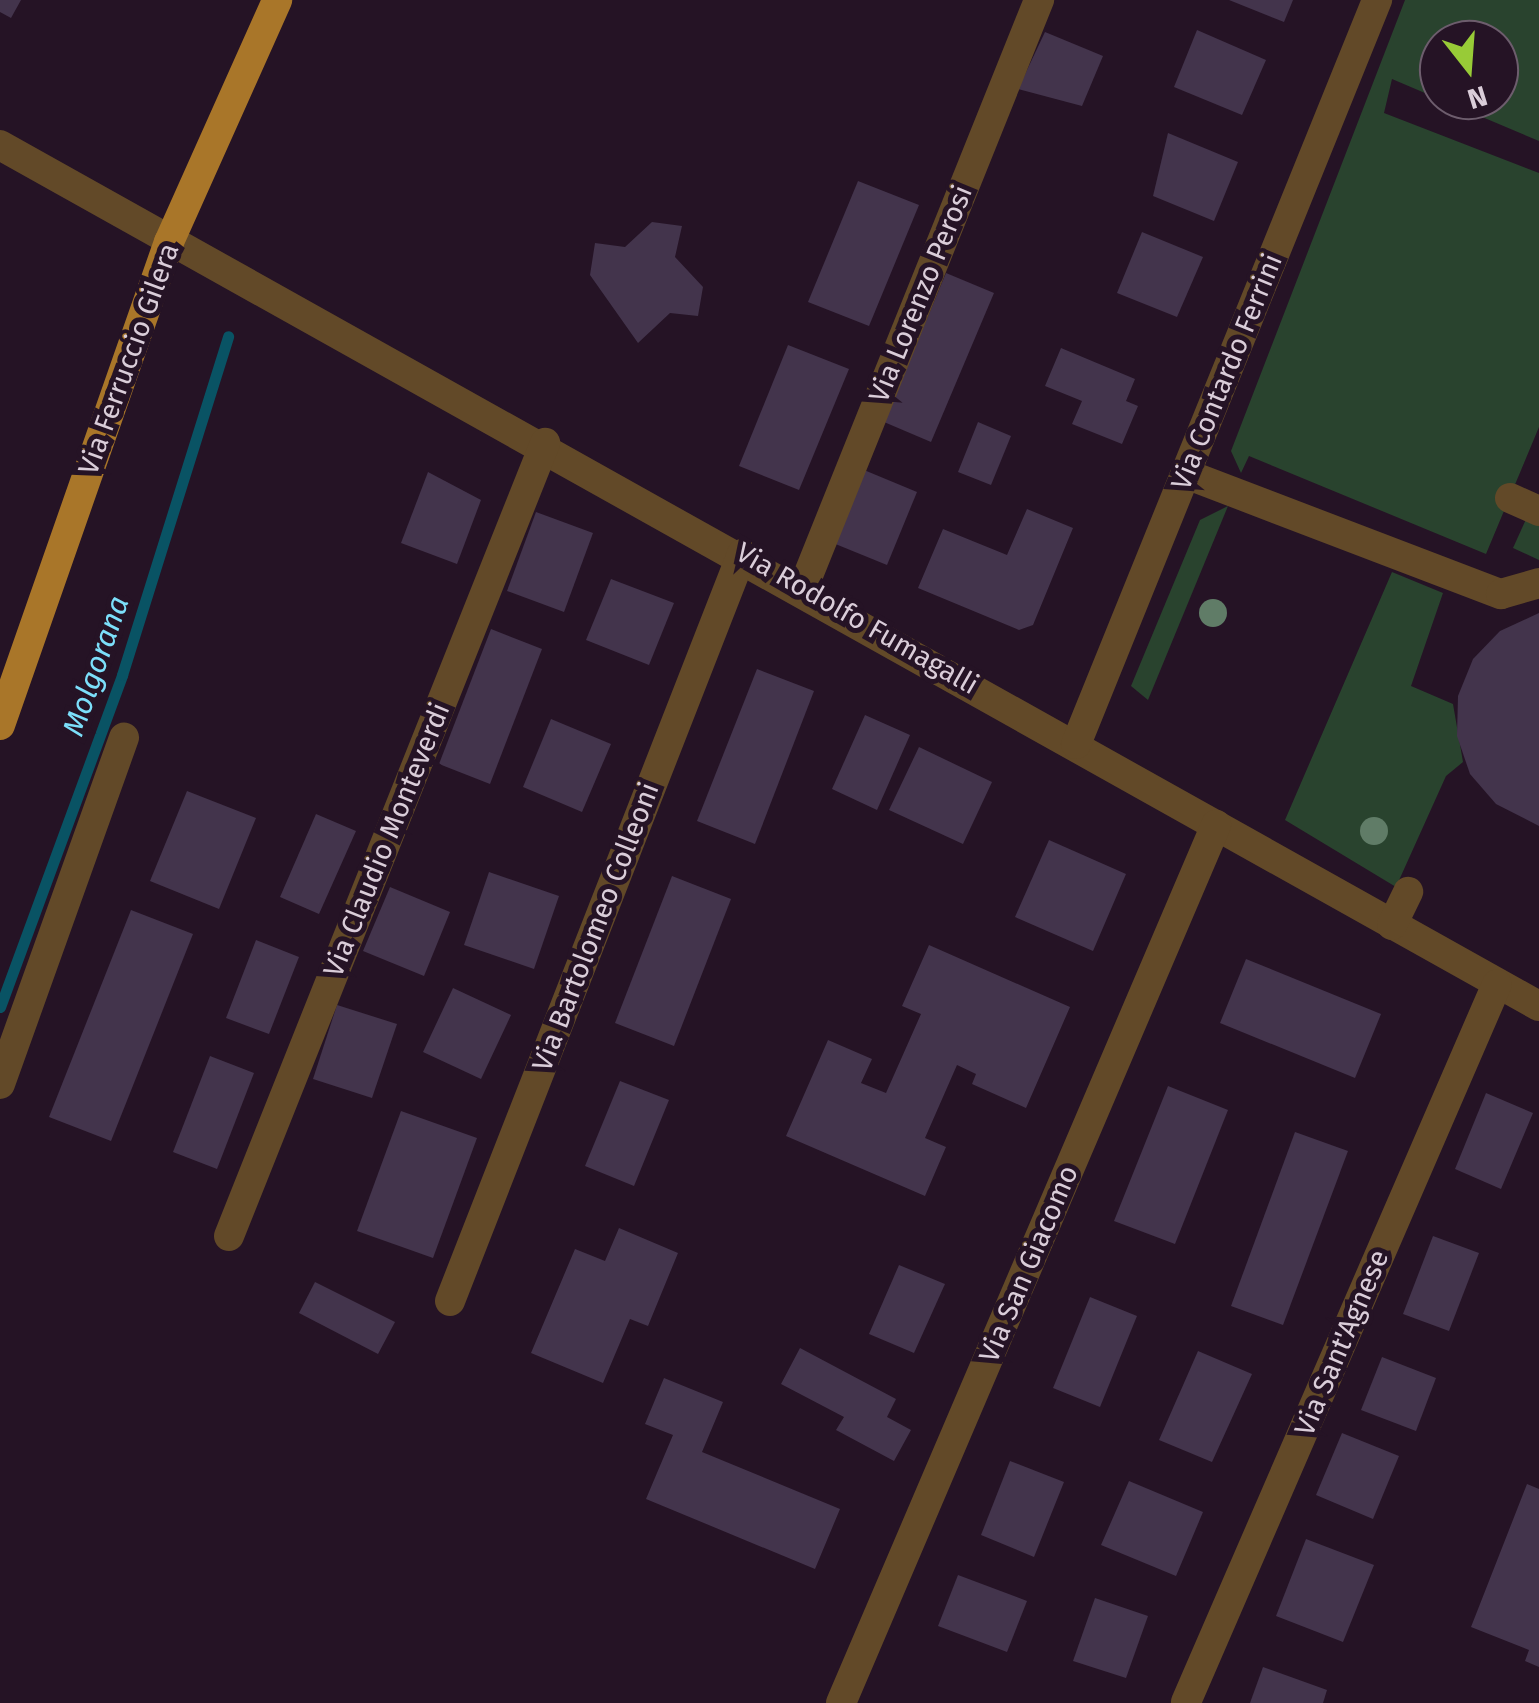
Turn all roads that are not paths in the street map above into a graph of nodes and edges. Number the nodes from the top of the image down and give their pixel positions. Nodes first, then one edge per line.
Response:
1 (277, 0) edge
2 (1039, 0) edge
3 (1377, 0) edge
4 (0, 145) edge
5 (170, 242) junction
6 (545, 443) junction
7 (1186, 474) junction
8 (1510, 498) dead end
9 (1539, 510) edge
10 (742, 554) junction
11 (1539, 583) edge
12 (802, 588) junction
13 (0, 725) edge
14 (124, 737) dead end
15 (1076, 744) junction
16 (1216, 825) junction
17 (1408, 892) dead end
18 (1392, 925) junction
19 (1497, 984) junction
20 (1539, 1006) edge
21 (0, 1084) edge
22 (229, 1236) dead end
23 (450, 1301) dead end
24 (1186, 1702) edge
25 (841, 1703) edge

1 - 5 main road, Via Ferruccio Gilera
2 - 12 street, Via Lorenzo Perosi
3 - 7 street, Via Contardo Ferrini
4 - 5 street, Via Rodolfo Fumagalli
5 - 6 street, Via Rodolfo Fumagalli
5 - 13 main road, Via Ferruccio Gilera
6 - 10 street, Via Rodolfo Fumagalli
6 - 22 street, Via Claudio Monteverdi
7 - 11 street
7 - 15 street, Via Contardo Ferrini
8 - 9 street
10 - 12 street, Via Rodolfo Fumagalli
10 - 23 street, Via Bartolomeo Colleoni
12 - 15 street, Via Rodolfo Fumagalli
14 - 21 street
15 - 16 street, Via Rodolfo Fumagalli
16 - 18 street, Via Rodolfo Fumagalli
16 - 25 street, Via San Giacomo
17 - 18 street
18 - 19 street, Via Rodolfo Fumagalli
19 - 20 street, Via Rodolfo Fumagalli
19 - 24 street, Via Sant'Agnese

